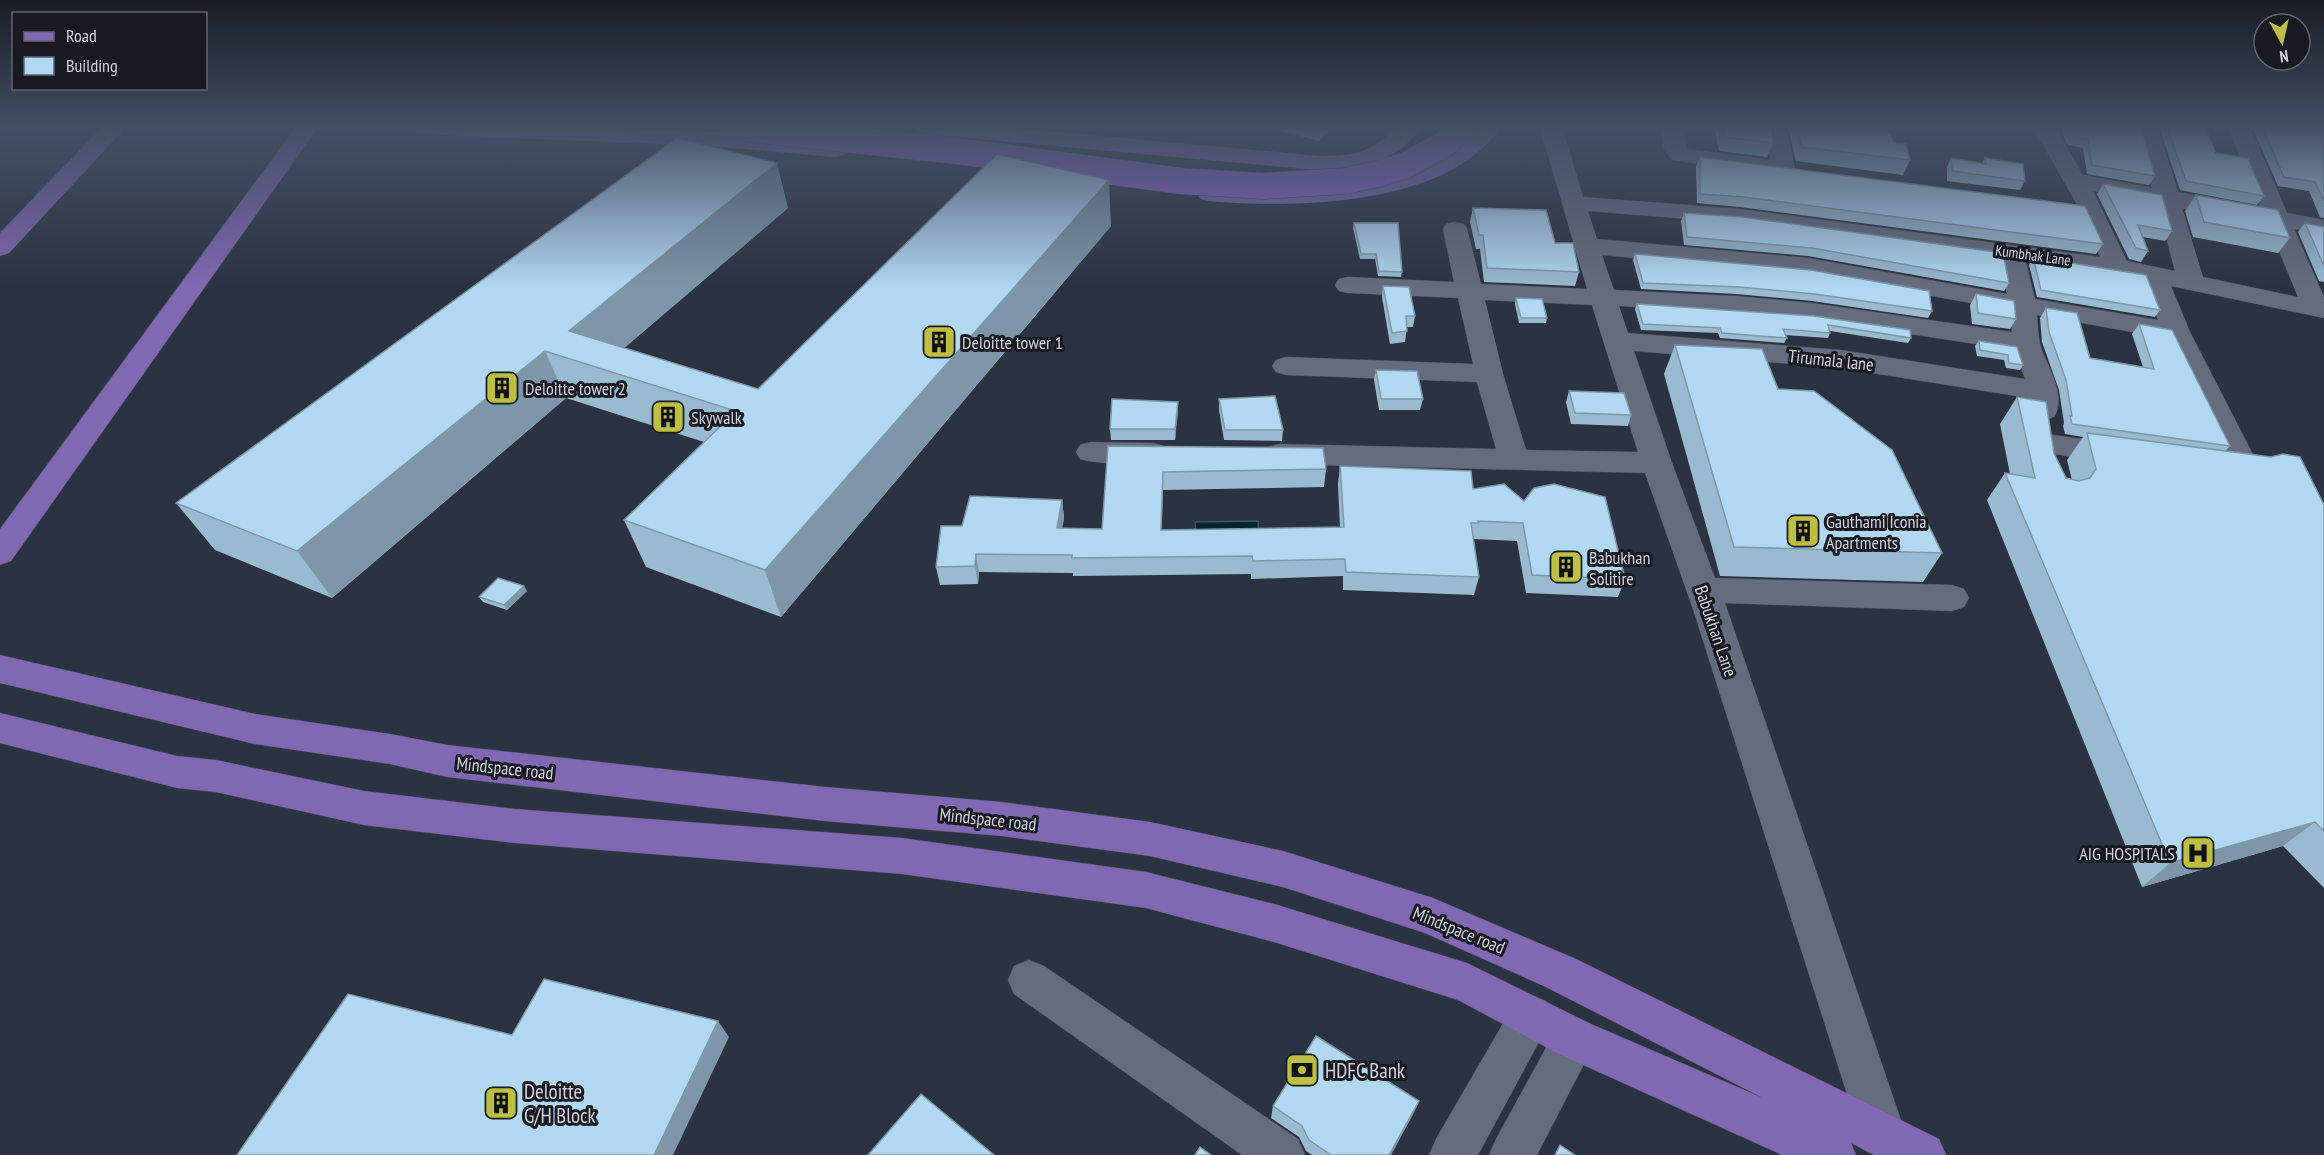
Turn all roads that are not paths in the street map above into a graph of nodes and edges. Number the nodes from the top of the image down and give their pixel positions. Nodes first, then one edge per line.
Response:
1 (64, 181) edge
2 (268, 181) edge
3 (1108, 181) edge
4 (1181, 181) edge
5 (1333, 181) edge
6 (1401, 181) edge
7 (1567, 181) edge
8 (2075, 181) edge
9 (2078, 181) edge
10 (2163, 181) edge
11 (2262, 181) edge
12 (1573, 203) junction
13 (2169, 203) junction
14 (2068, 205) edge
15 (2091, 208) junction
16 (2278, 219) junction
17 (2324, 227) edge
18 (1455, 229) dead end
19 (1586, 246) junction
20 (0, 248) edge
21 (2011, 252) junction
22 (2117, 267) junction
23 (2153, 273) junction
24 (2191, 281) junction
25 (1348, 285) dead end
26 (1470, 292) junction
27 (1603, 299) junction
28 (2023, 306) junction
29 (2320, 309) edge
30 (2176, 332) junction
31 (1617, 341) junction
32 (2026, 344) junction
33 (1286, 366) dead end
34 (1489, 374) junction
35 (2043, 390) junction
36 (2046, 444) junction
37 (1091, 452) dead end
38 (1182, 453) edge
39 (1250, 453) edge
40 (2140, 457) edge
41 (1514, 459) junction
42 (1657, 462) junction
43 (2211, 467) edge
44 (2053, 475) edge
45 (0, 553) edge
46 (1702, 590) junction
47 (1952, 598) dead end
48 (0, 669) edge
49 (0, 728) edge
50 (1029, 980) dead end
51 (1531, 1016) junction
52 (1575, 1039) junction
53 (1903, 1145) edge
54 (1282, 1155) edge
55 (1452, 1155) edge
56 (1512, 1155) edge
57 (1833, 1155) edge

1 - 20 main road
2 - 45 main road
3 - 6 main road
4 - 5 highway, bridge
7 - 12 street, Babukhan Lane
8 - 15 street
9 - 13 street
10 - 13 street
11 - 16 street
12 - 19 street, Babukhan Lane
12 - 21 street, Kumbhak Lane
13 - 16 street
13 - 24 street
14 - 15 street
15 - 22 street
16 - 17 street
16 - 29 street
18 - 26 street
19 - 27 street, Babukhan Lane
19 - 28 street
21 - 22 street, Kumbhak Lane
21 - 28 street
22 - 23 street, Kumbhak Lane
23 - 24 street, Kumbhak Lane
23 - 30 street
24 - 29 street, Kumbhak Lane
25 - 26 street
26 - 27 street
26 - 34 street
27 - 31 street, Babukhan Lane
27 - 32 street
28 - 30 street
28 - 32 street
30 - 43 street
31 - 35 street, Tirumala lane
31 - 42 street, Babukhan Lane
32 - 35 street
33 - 34 street
34 - 41 street
35 - 36 street
36 - 40 street
36 - 44 street
37 - 38 street
39 - 41 street
41 - 42 street
42 - 46 street, Babukhan Lane
46 - 47 street
46 - 53 street, Babukhan Lane
48 - 53 main road, Mindspace road
49 - 51 main road
50 - 54 street
51 - 52 main road
51 - 55 street
52 - 56 street
52 - 57 main road

